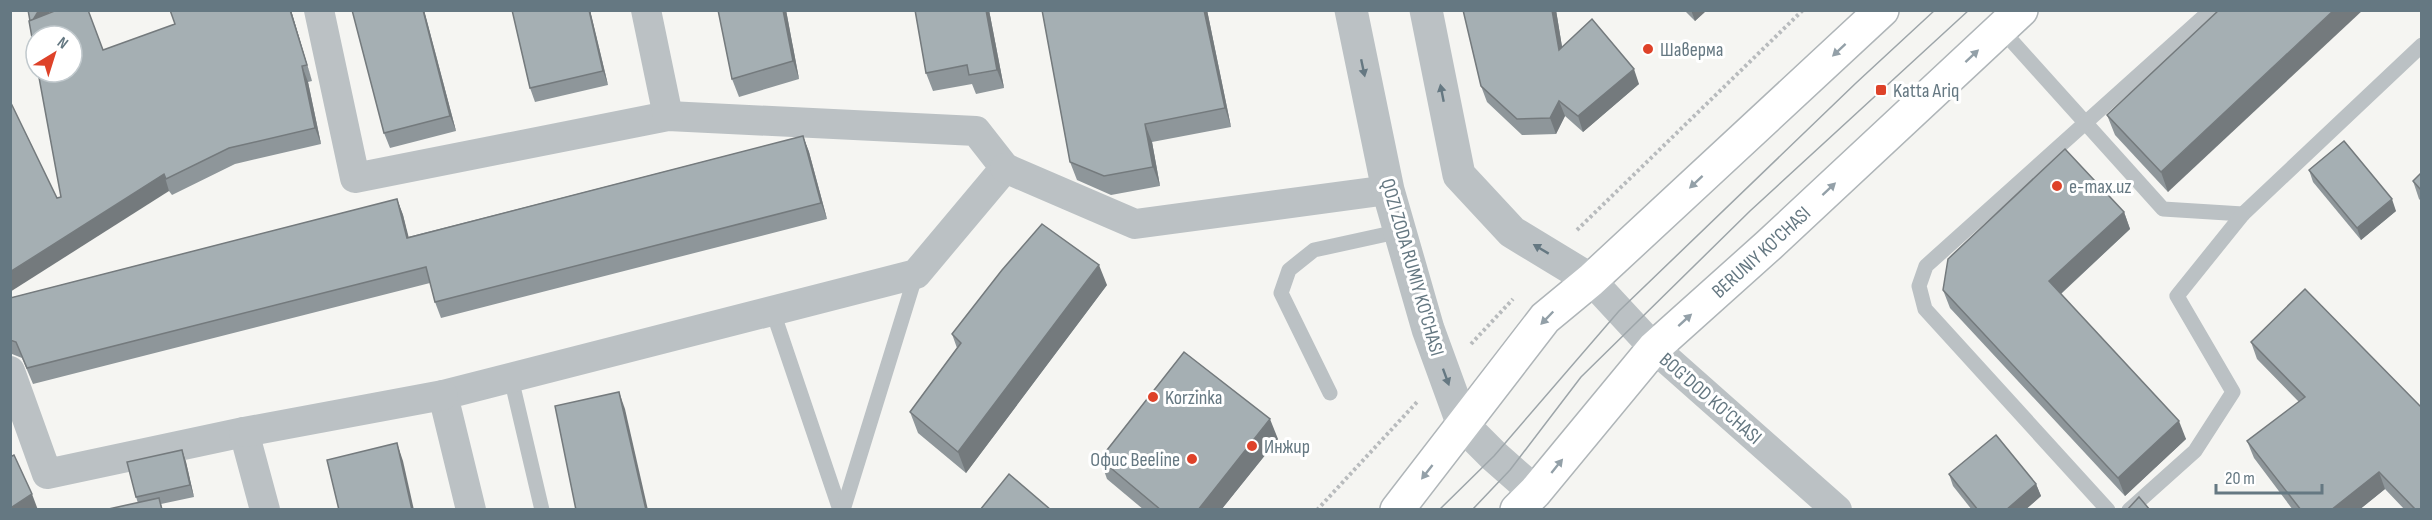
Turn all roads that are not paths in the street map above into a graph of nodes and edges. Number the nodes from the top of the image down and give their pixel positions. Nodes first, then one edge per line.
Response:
1 (319, 10) edge
2 (646, 10) edge
3 (1351, 10) edge
4 (1426, 10) edge
5 (1882, 10) edge
6 (2211, 10) edge
7 (2011, 20) edge
8 (2421, 45) edge
9 (668, 116) junction
10 (2086, 124) junction
11 (1005, 168) junction
12 (1388, 190) junction
13 (2243, 214) junction
14 (1401, 231) junction
15 (916, 274) junction
16 (1591, 280) junction
17 (773, 312) junction
18 (1653, 348) junction
19 (10, 371) edge
20 (512, 378) junction
21 (1330, 393) dead end
22 (443, 395) junction
23 (1463, 425) junction
24 (244, 432) junction
25 (1526, 501) edge
26 (265, 510) edge
27 (471, 510) edge
28 (542, 510) edge
29 (841, 510) edge
30 (1397, 510) edge
31 (1838, 510) edge
32 (2108, 510) edge
33 (2128, 510) edge

1 - 9 street
2 - 9 street
3 -> 12 street, QOZI ZODA RUMIY KO'CHASI
16 -> 4 street
5 -> 16 main road
6 - 10 lane
7 - 10 lane
18 -> 7 main road, BERUNIY KO'CHASI
8 - 13 lane
9 - 11 street
10 - 13 lane
10 - 32 lane
11 - 12 street
11 - 15 street
12 - 14 street, QOZI ZODA RUMIY KO'CHASI
13 - 33 lane
14 - 21 lane
14 -> 23 street, QOZI ZODA RUMIY KO'CHASI
15 - 17 street
15 - 29 lane
16 - 18 street, BOG'DOD KO'CHASI
16 -> 23 main road
17 - 20 street
17 - 29 lane
25 -> 18 main road, BERUNIY KO'CHASI
18 - 31 street, BOG'DOD KO'CHASI
19 - 24 street
20 - 22 street
20 - 28 lane
22 - 24 street
22 - 27 street
23 - 25 street, QOZI ZODA RUMIY KO'CHASI
23 -> 30 main road
24 - 26 street

